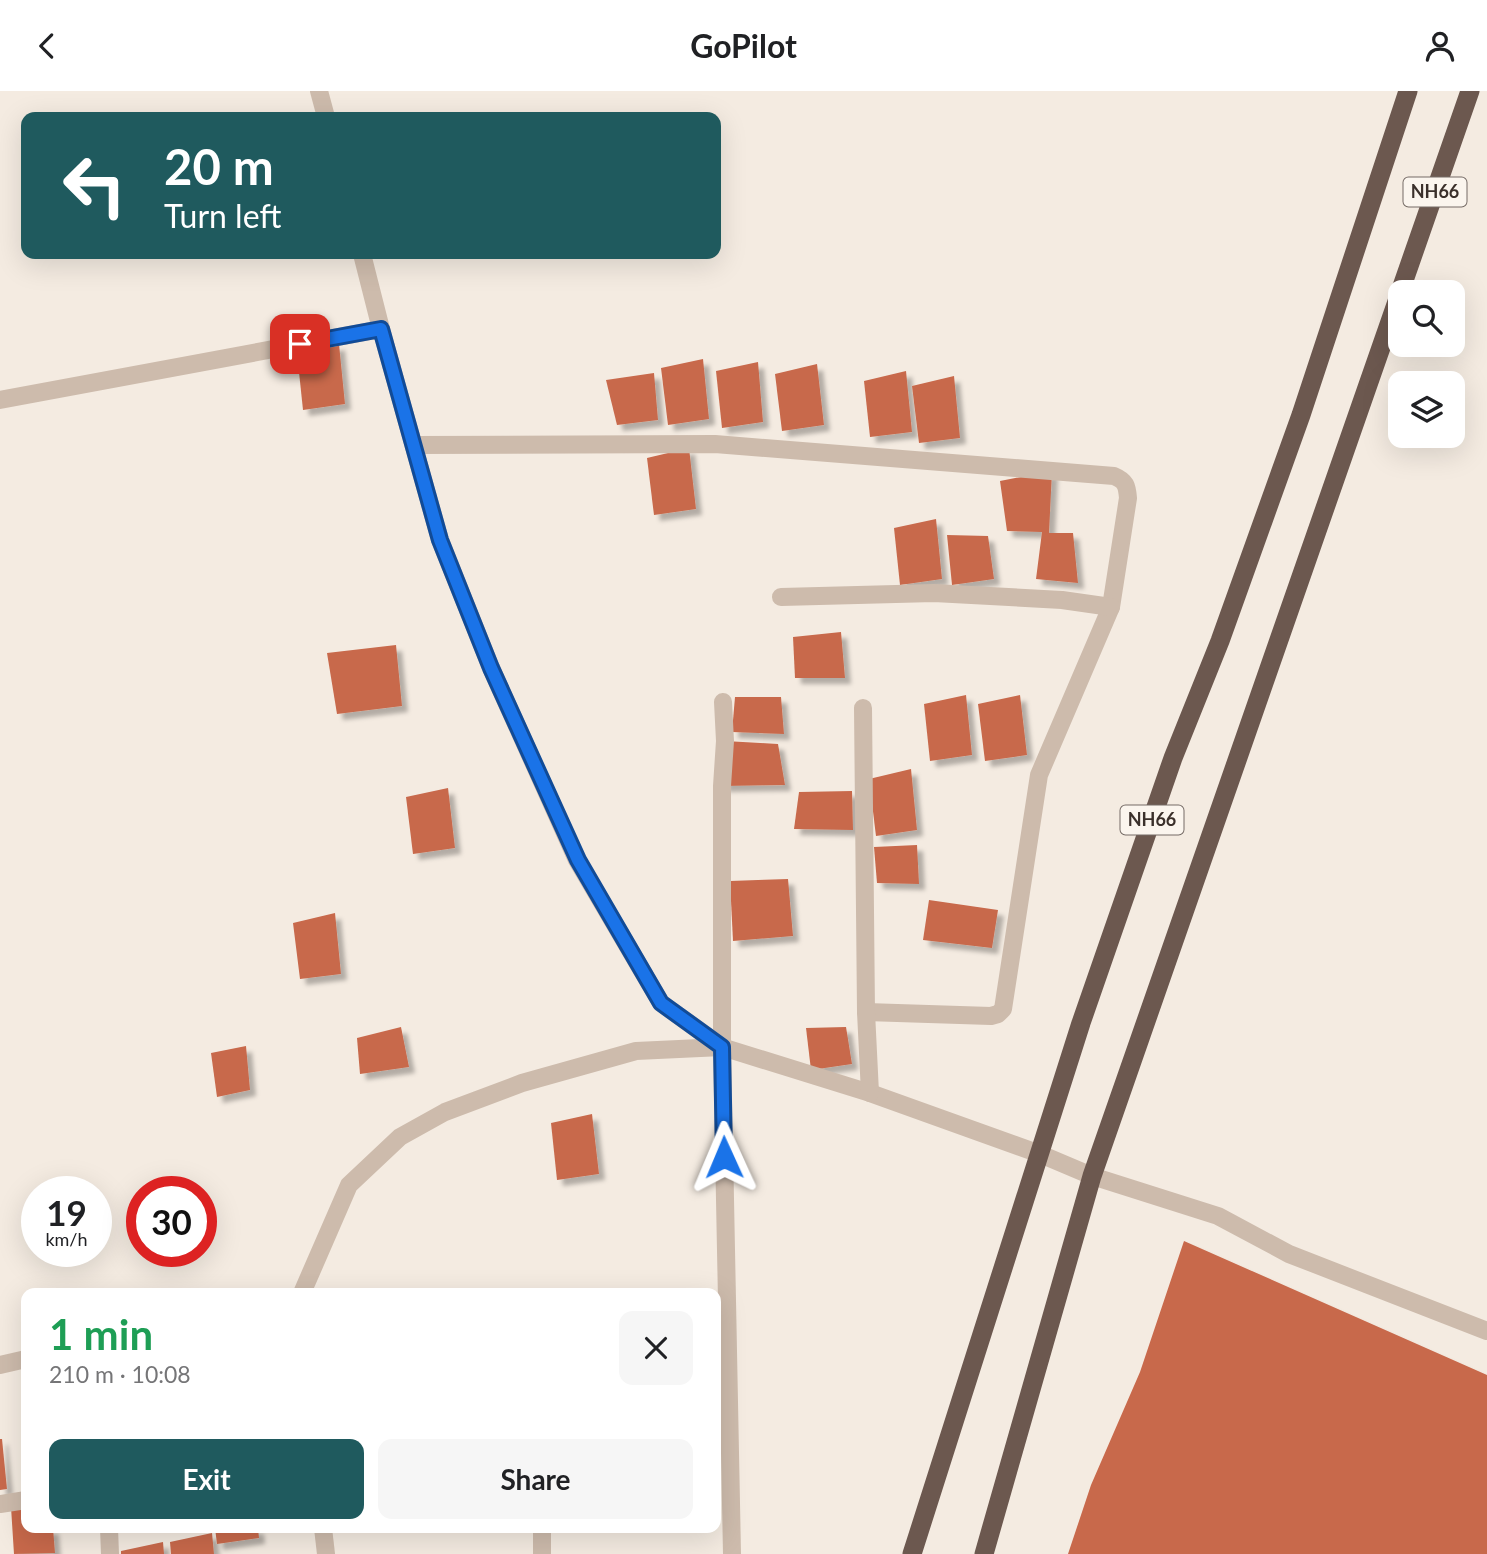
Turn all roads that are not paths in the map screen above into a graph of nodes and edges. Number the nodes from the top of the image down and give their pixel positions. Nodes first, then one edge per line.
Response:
1 (319, 91) edge
2 (1408, 91) edge
3 (1470, 91) edge
4 (325, 112) edge
5 (363, 259) edge
6 (1404, 280) edge
7 (1388, 326) edge
8 (381, 329) junction
9 (0, 400) edge
10 (414, 445) junction
11 (781, 597) dead end
12 (1111, 607) junction
13 (723, 702) dead end
14 (863, 708) dead end
15 (866, 1012) junction
16 (722, 1047) junction
17 (870, 1093) junction
18 (1040, 1154) junction
19 (1092, 1176) junction
20 (304, 1288) edge
21 (721, 1322) edge
22 (1487, 1332) edge
23 (21, 1360) edge
24 (0, 1365) edge
25 (21, 1501) edge
26 (0, 1504) edge
27 (108, 1533) edge
28 (324, 1533) edge
29 (542, 1533) edge
30 (110, 1554) edge
31 (326, 1554) edge
32 (542, 1554) edge
33 (732, 1554) edge
34 (912, 1554) edge
35 (984, 1554) edge

1 - 4 street
2 - 18 highway, NH66
3 - 6 highway, NH66
5 - 8 street
7 - 19 highway, NH66
8 - 9 street
8 - 10 street
10 - 12 street
10 - 16 street
11 - 12 street
12 - 15 street
13 - 16 street
14 - 15 street
15 - 17 street
16 - 17 street
16 - 20 street
16 - 21 street
17 - 18 street
18 - 19 street
18 - 34 highway, NH66
19 - 22 street
19 - 35 highway, NH66
21 - 33 street
23 - 24 street
25 - 26 street
27 - 30 street
28 - 31 street
29 - 32 street

